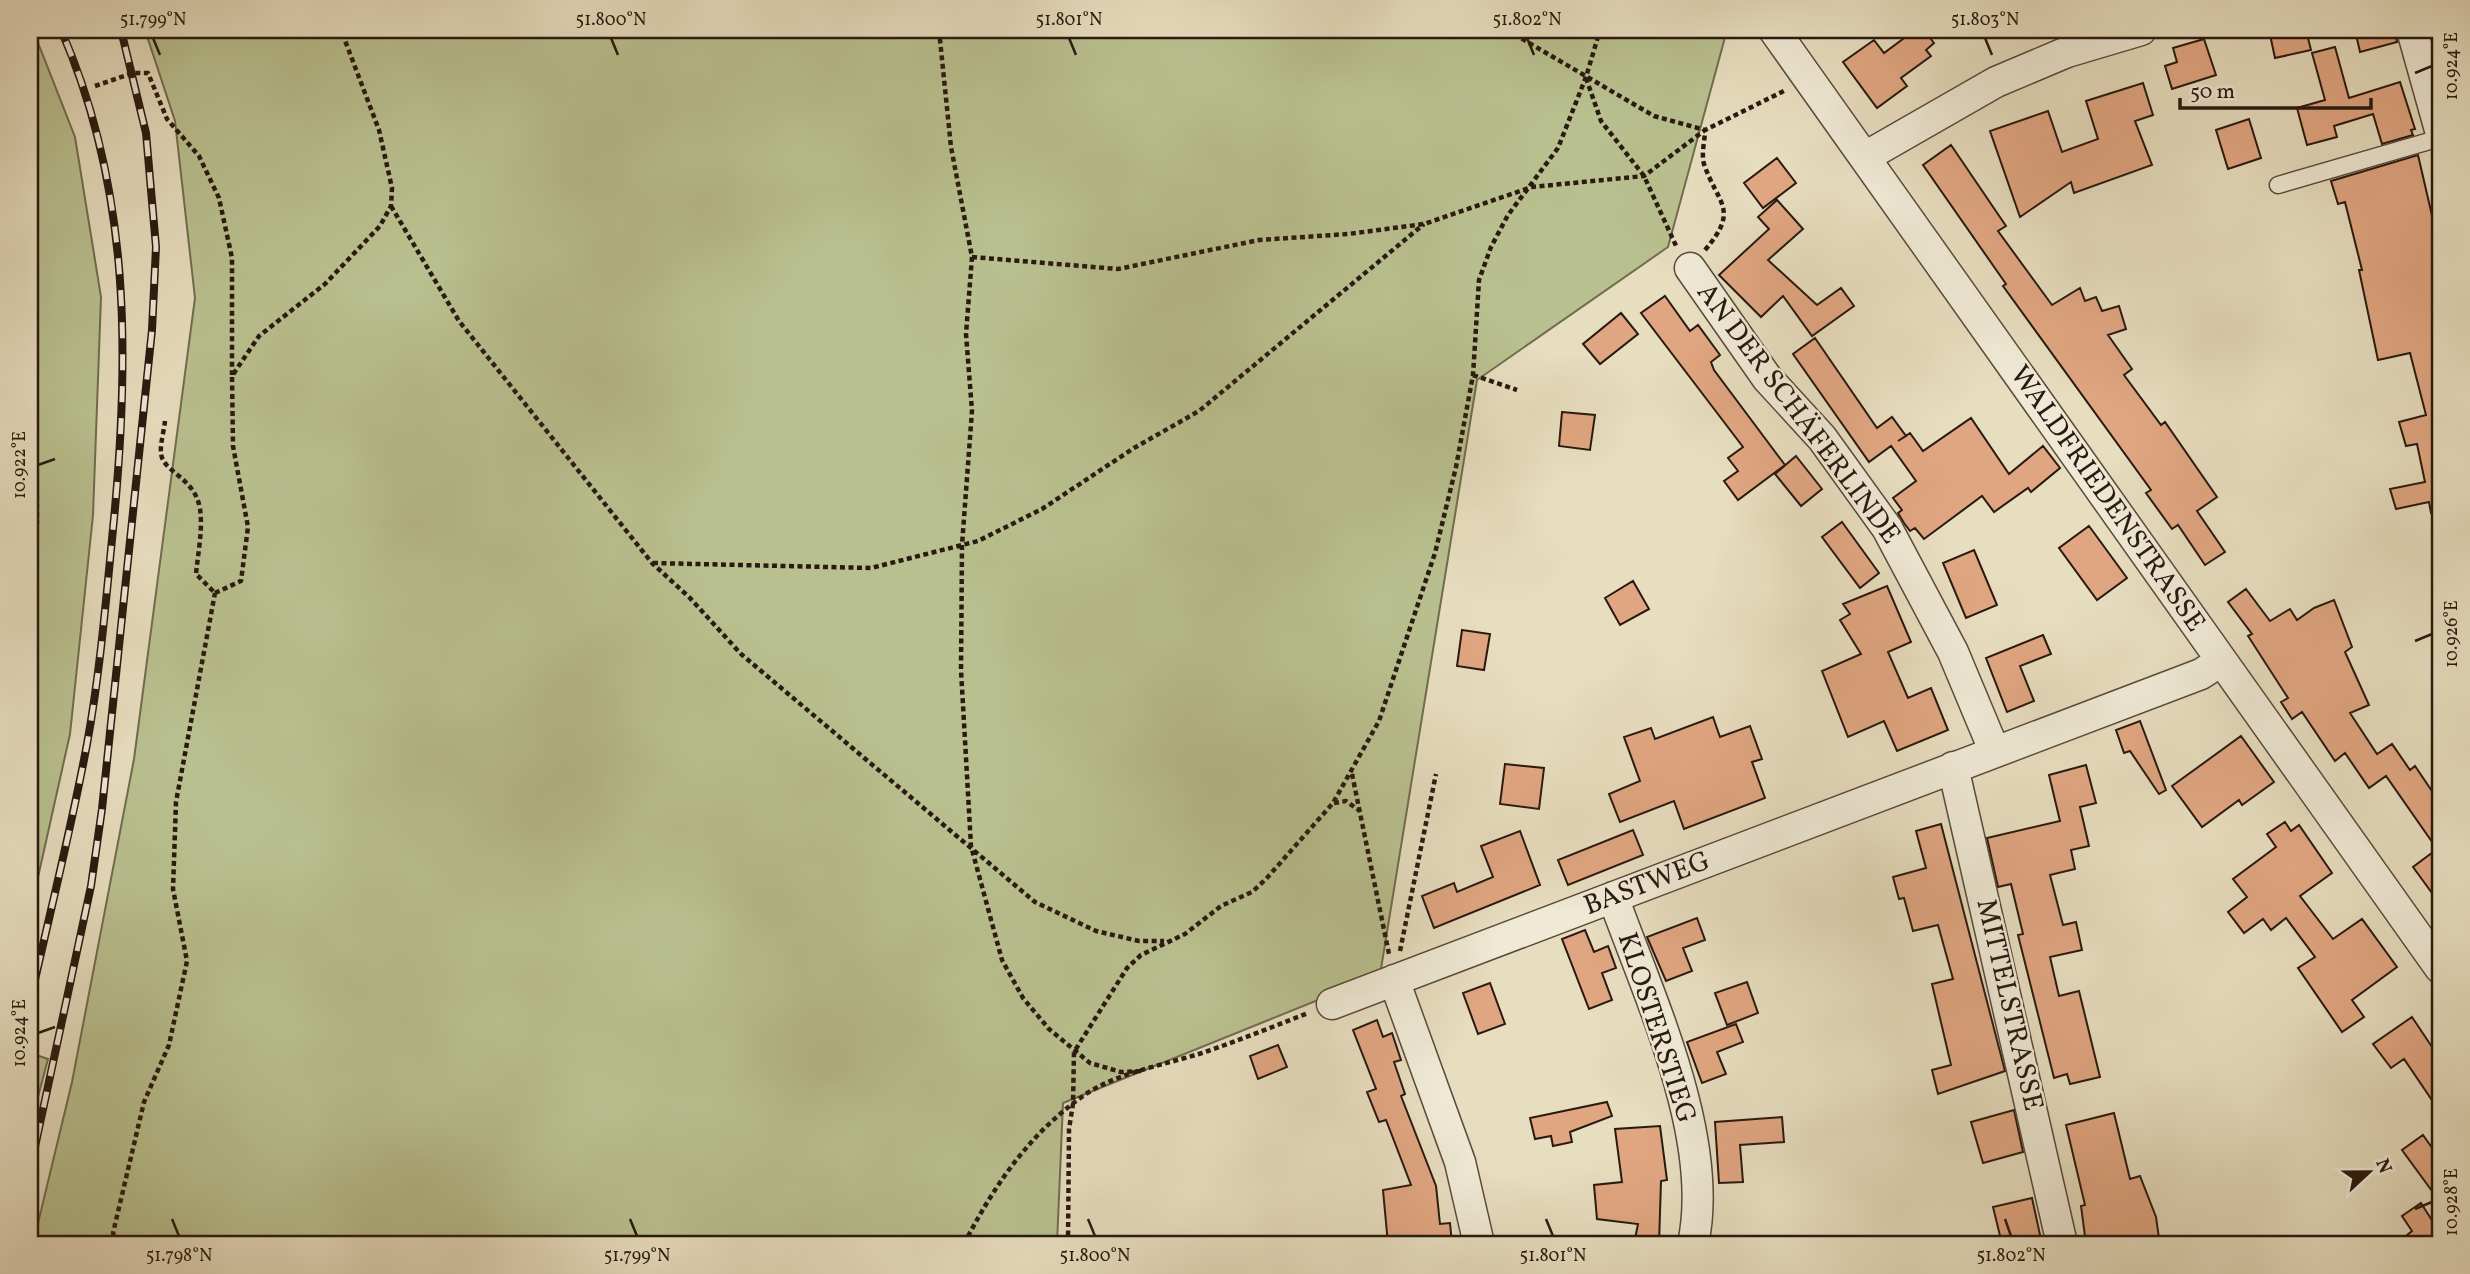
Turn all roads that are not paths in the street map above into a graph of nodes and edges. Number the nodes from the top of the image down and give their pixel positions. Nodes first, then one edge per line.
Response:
1 (1774, 30) edge
2 (2141, 30) edge
3 (2412, 30) edge
4 (2440, 130) edge
5 (2440, 138) edge
6 (1865, 157) junction
7 (2278, 185) dead end
8 (1690, 268) road end
9 (2221, 661) junction
10 (1994, 750) junction
11 (1953, 766) junction
12 (1613, 897) junction
13 (2440, 968) edge
14 (1394, 980) junction
15 (1332, 1004) road end
16 (1479, 1244) edge
17 (1693, 1244) edge
18 (2062, 1244) edge

1 - 6 street, WALDFRIEDENSTRASSE
2 - 6 street
3 - 4 street
5 - 7 lane
6 - 9 street, WALDFRIEDENSTRASSE
8 - 10 street, AN DER SCHÄFERLINDE
9 - 10 street, BASTWEG
9 - 13 street, WALDFRIEDENSTRASSE
10 - 11 street, BASTWEG
11 - 12 street, BASTWEG
11 - 18 street, MITTELSTRASSE
12 - 14 street, BASTWEG
12 - 17 street, KLOSTERSTIEG
14 - 15 street, BASTWEG
14 - 16 street

